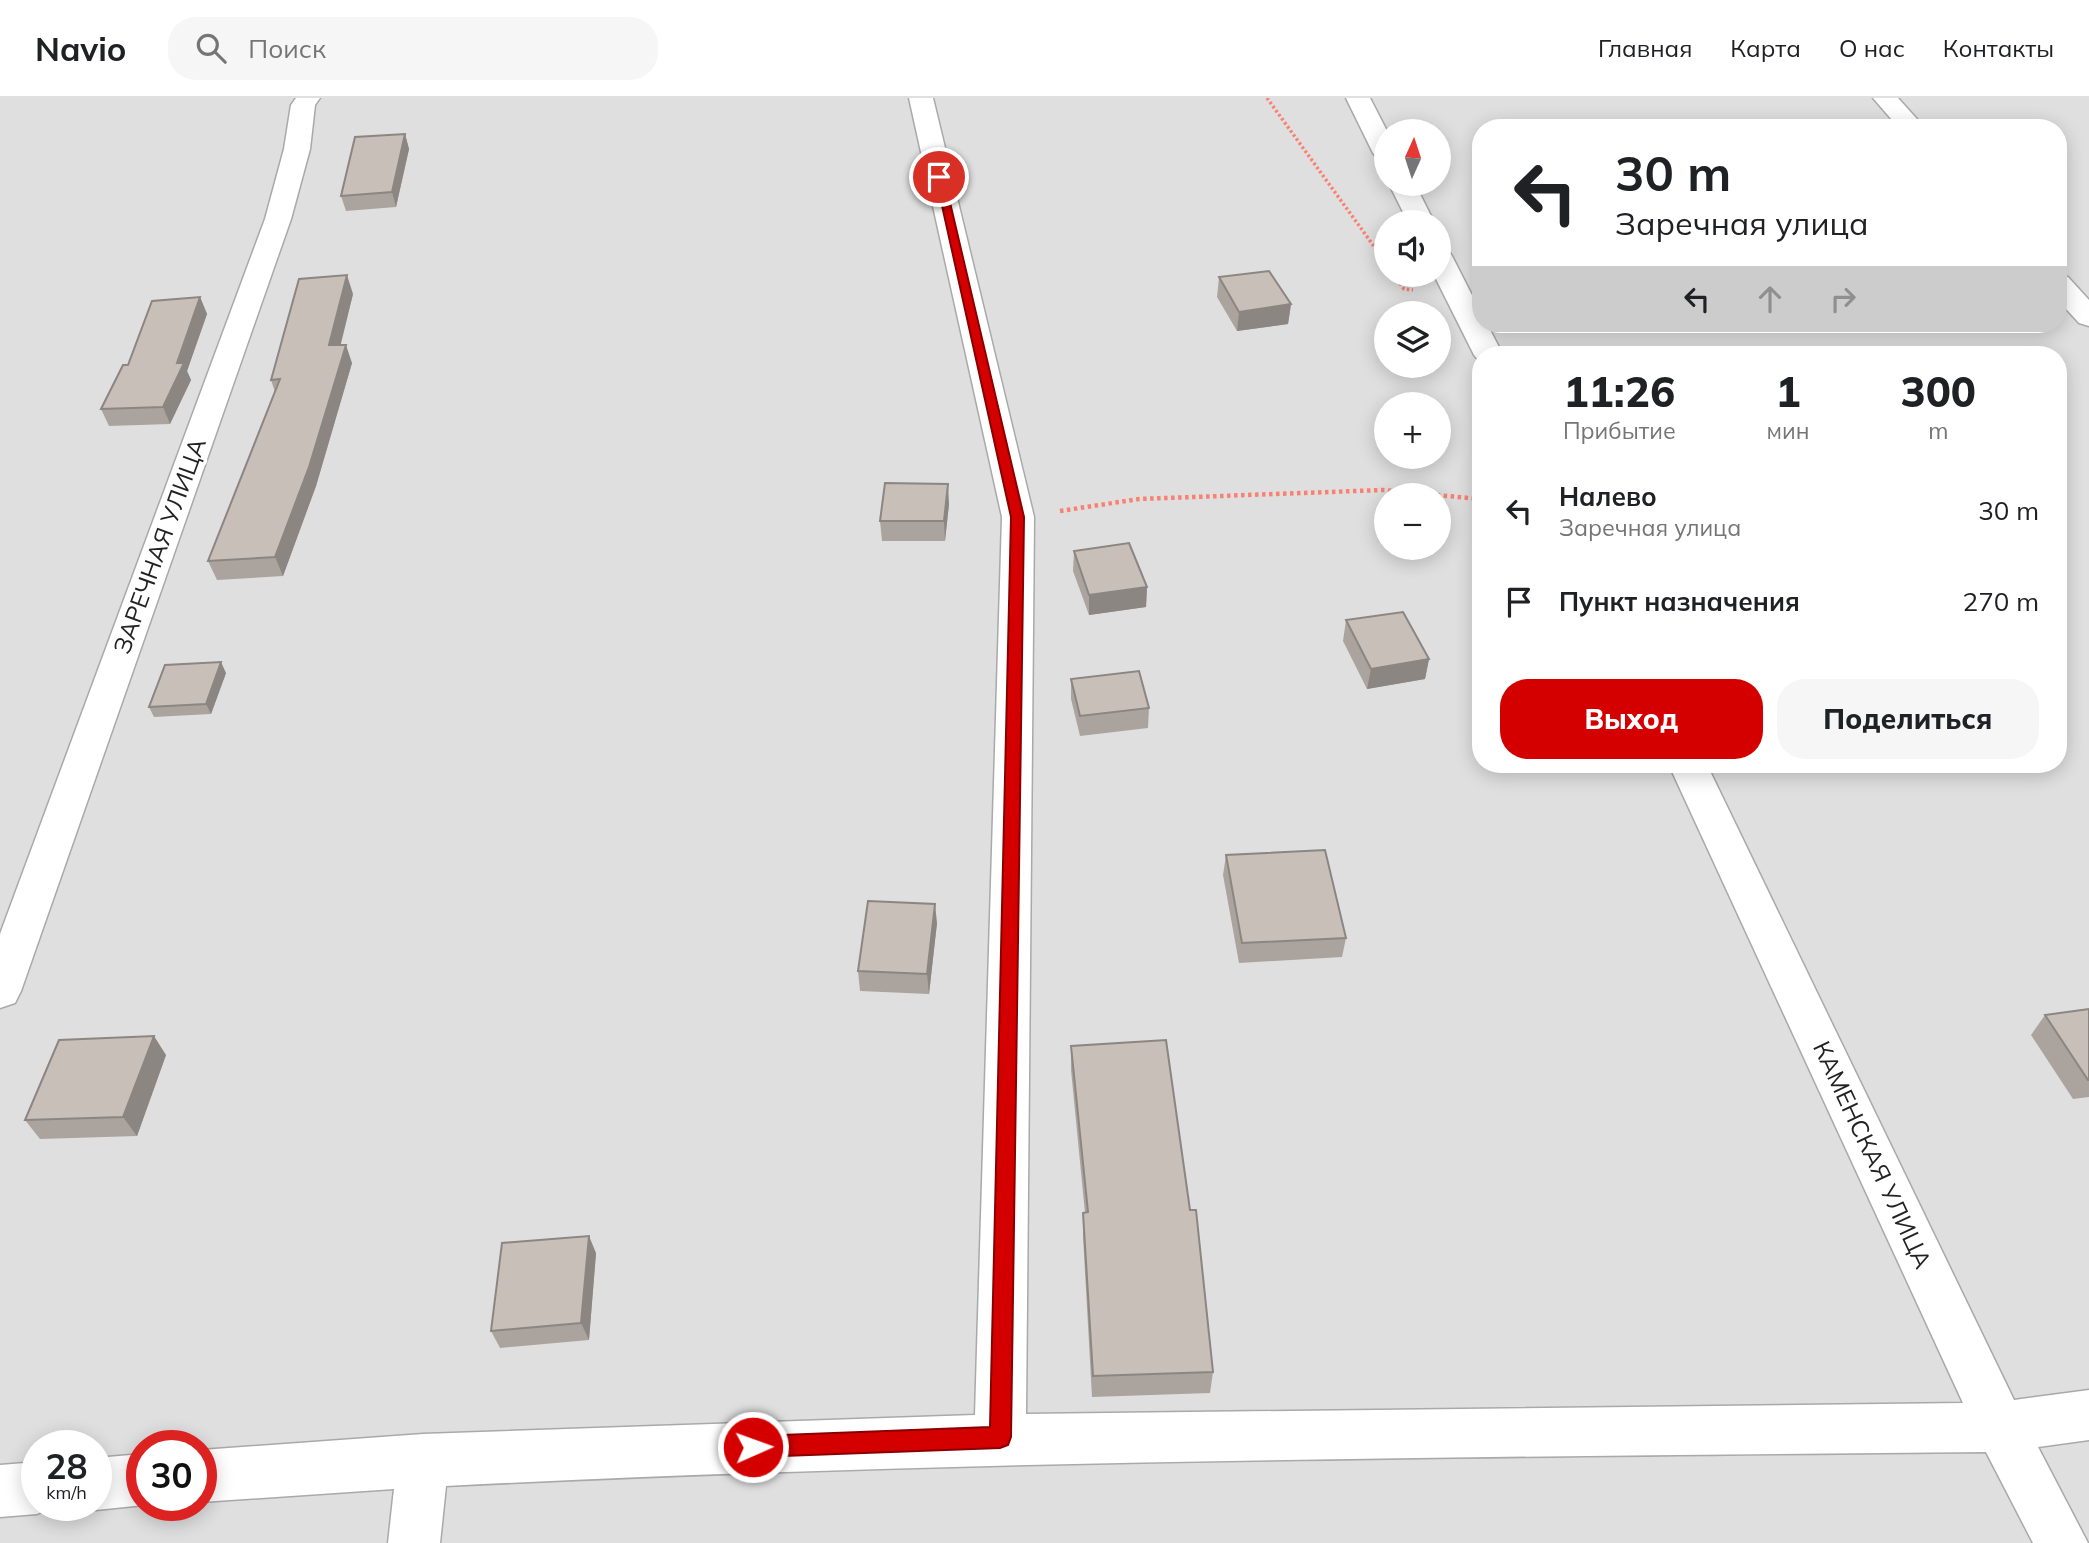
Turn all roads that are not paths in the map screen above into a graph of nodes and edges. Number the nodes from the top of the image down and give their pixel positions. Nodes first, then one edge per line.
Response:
1 (307, 98) edge
2 (921, 98) edge
3 (1358, 98) edge
4 (1885, 98) edge
5 (1905, 119) edge
6 (1374, 129) edge
7 (1451, 281) edge
8 (2067, 293) edge
9 (2089, 317) edge
10 (1472, 322) edge
11 (1692, 773) edge
12 (0, 991) edge
13 (2089, 1415) edge
14 (2000, 1427) junction
15 (1000, 1437) junction
16 (423, 1459) junction
17 (217, 1475) edge
18 (21, 1489) edge
19 (0, 1491) edge
20 (414, 1543) edge
21 (2062, 1543) edge

1 - 12 street, ЗАРЕЧНАЯ УЛИЦА
2 - 15 street
3 - 6 street
4 - 5 street
7 - 10 street
8 - 9 street
11 - 14 street, КАМЕНСКАЯ УЛИЦА
13 - 14 street
14 - 15 street
14 - 21 street, КАМЕНСКАЯ УЛИЦА
15 - 16 street
16 - 17 street
16 - 20 street
18 - 19 street

